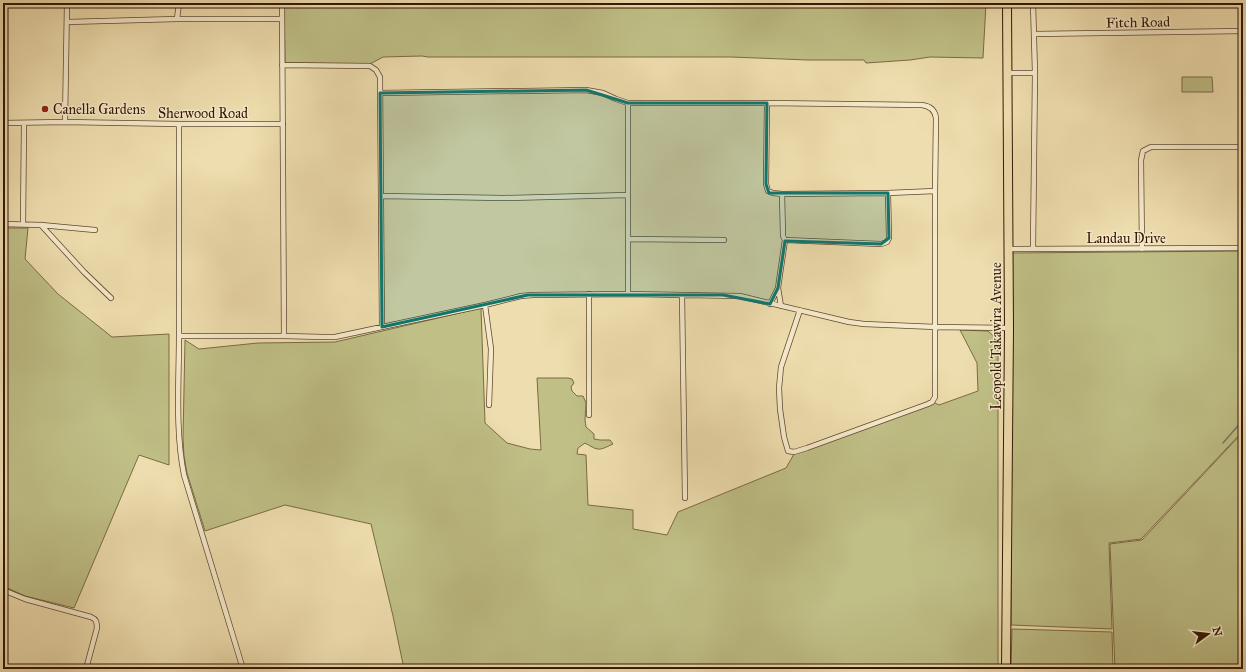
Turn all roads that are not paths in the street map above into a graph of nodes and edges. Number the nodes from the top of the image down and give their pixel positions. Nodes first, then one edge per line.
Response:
1 (67, 3) edge
2 (179, 3) edge
3 (282, 3) edge
4 (1007, 3) edge
5 (1033, 3) edge
6 (176, 18) junction
7 (282, 19) junction
8 (67, 22) junction
9 (1243, 31) edge
10 (1034, 34) junction
11 (282, 66) junction
12 (1007, 73) junction
13 (1035, 73) junction
14 (380, 93) junction
15 (628, 102) junction
16 (767, 103) junction
17 (66, 122) junction
18 (3, 123) edge
19 (24, 123) junction
20 (179, 124) junction
21 (283, 124) junction
22 (1243, 147) edge
23 (935, 191) junction
24 (888, 193) junction
25 (782, 194) junction
26 (628, 195) junction
27 (381, 196) junction
28 (3, 224) edge
29 (23, 224) junction
30 (41, 225) junction
31 (95, 230) dead end
32 (628, 239) junction
33 (724, 240) dead end
34 (785, 240) junction
35 (1033, 248) junction
36 (1243, 248) edge
37 (1009, 249) junction
38 (1142, 249) junction
39 (778, 288) junction
40 (589, 294) junction
41 (628, 294) junction
42 (682, 295) junction
43 (111, 298) dead end
44 (770, 304) junction
45 (485, 305) junction
46 (781, 306) junction
47 (800, 310) junction
48 (382, 327) junction
49 (936, 327) junction
50 (1010, 328) junction
51 (179, 336) junction
52 (284, 336) junction
53 (489, 405) dead end
54 (589, 416) dead end
55 (685, 498) dead end
56 (3, 590) edge
57 (86, 669) edge
58 (243, 669) edge
59 (1006, 669) edge

1 - 8 street
2 - 6 street
3 - 7 street
4 - 12 highway, Leopold Takawira Avenue
5 - 10 street
6 - 7 street
6 - 8 street
7 - 11 street
8 - 17 street
9 - 10 street, Fitch Road
10 - 13 street
11 - 14 street
11 - 21 street
12 - 13 street
12 - 37 highway, Leopold Takawira Avenue
13 - 35 street
14 - 15 street
14 - 27 street
15 - 16 street
15 - 26 street
16 - 23 street
16 - 25 street
17 - 19 street, Sherwood Road
17 - 20 street, Sherwood Road
18 - 19 street, Sherwood Road
19 - 29 street
20 - 21 street, Sherwood Road
20 - 51 street
21 - 52 street
22 - 38 street
23 - 24 street
23 - 49 street
24 - 25 street
24 - 34 street
25 - 34 street
26 - 27 street
26 - 32 street
27 - 48 street
28 - 29 street
29 - 30 street
30 - 31 street
30 - 43 street
32 - 33 street
32 - 41 street
34 - 39 street
35 - 37 street, Landau Drive
35 - 38 street, Landau Drive
36 - 38 street, Landau Drive
37 - 50 highway, Leopold Takawira Avenue
39 - 44 street
39 - 46 street
40 - 41 street
40 - 45 street
40 - 54 street
41 - 42 street
42 - 44 street
42 - 55 street
44 - 46 street
45 - 48 street
45 - 53 street
46 - 47 street
47 - 49 street
47 - 49 street
48 - 52 street
49 - 50 street
50 - 59 highway, Leopold Takawira Avenue
51 - 52 street
51 - 58 street
56 - 57 street

